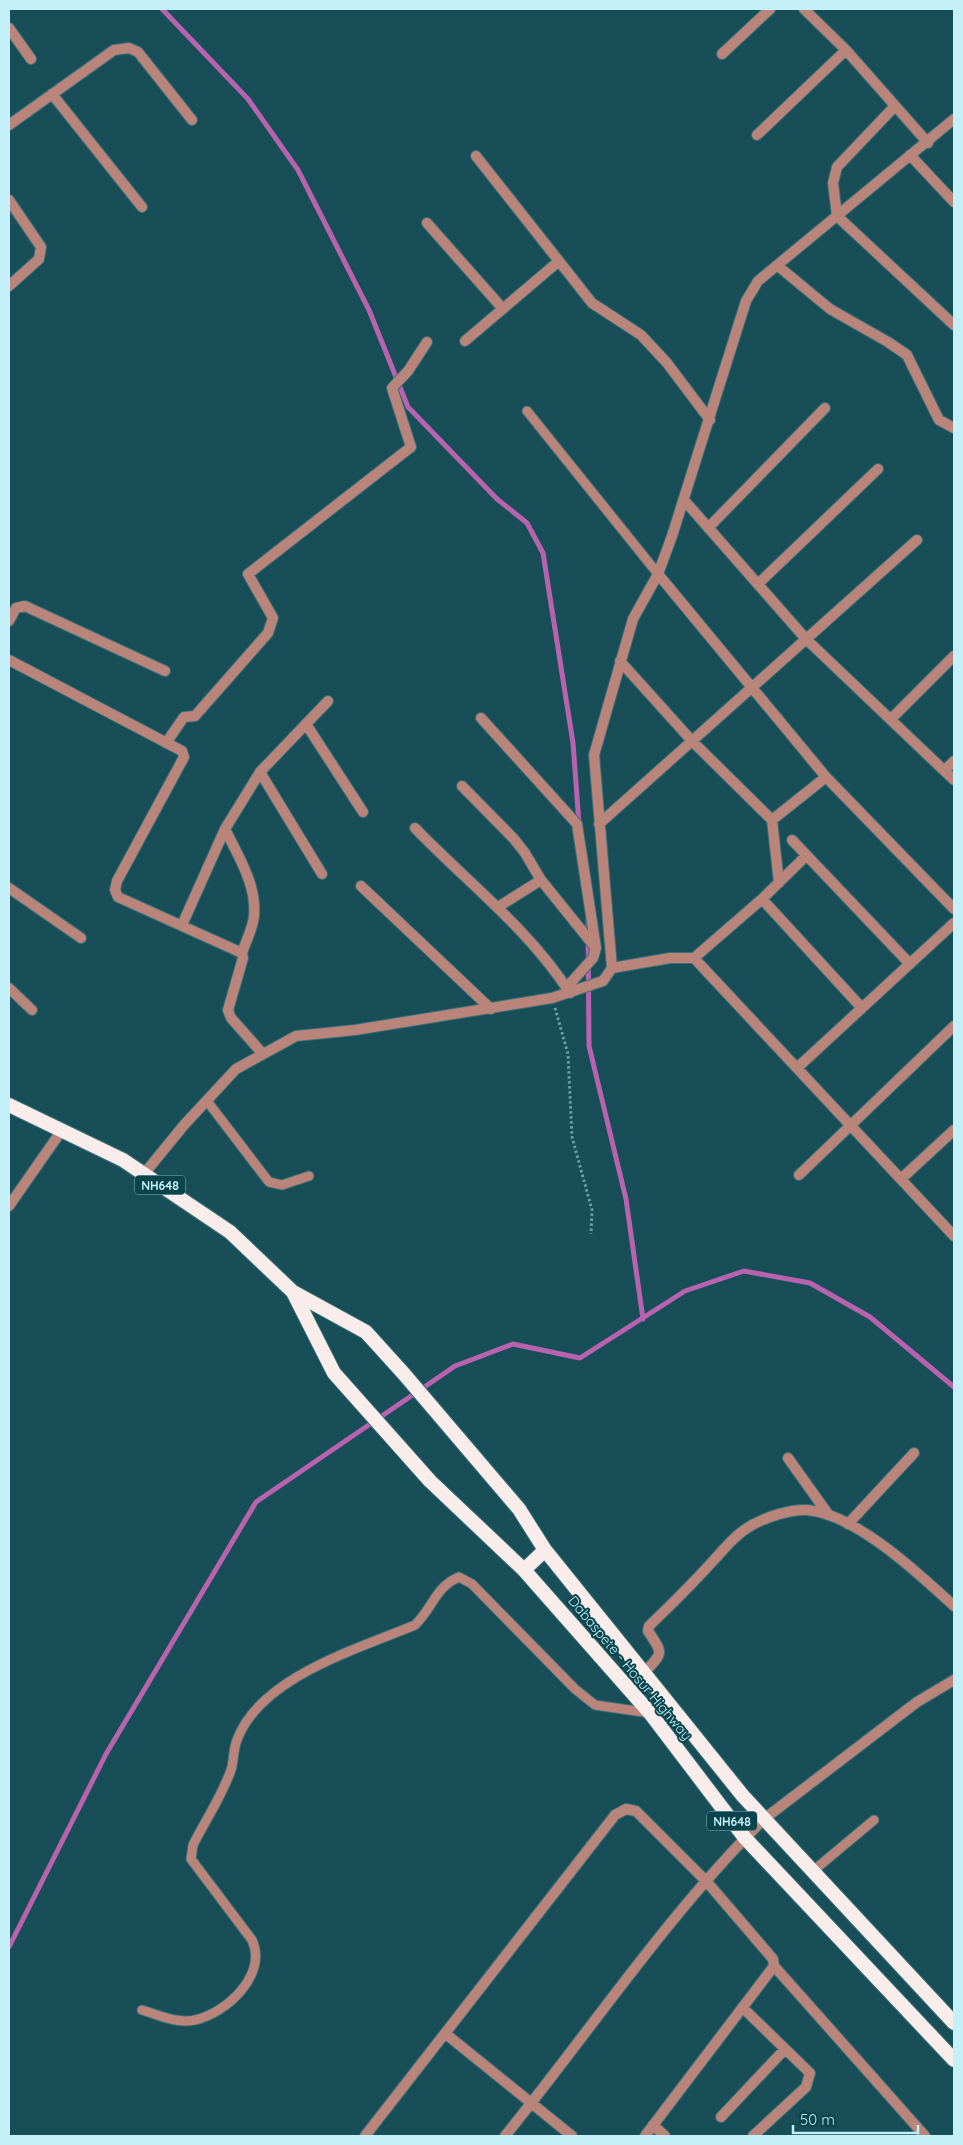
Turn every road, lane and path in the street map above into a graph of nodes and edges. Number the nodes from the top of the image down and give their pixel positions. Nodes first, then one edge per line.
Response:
1 (770, 9) edge
2 (804, 9) edge
3 (9, 28) edge
4 (846, 50) junction
5 (722, 54) dead end
6 (31, 58) dead end
7 (52, 94) junction
8 (895, 106) junction
9 (954, 119) edge
10 (192, 120) dead end
11 (9, 124) edge
12 (757, 135) dead end
13 (928, 143) junction
14 (476, 156) dead end
15 (910, 156) junction
16 (9, 200) edge
17 (954, 202) edge
18 (142, 207) dead end
19 (837, 216) junction
20 (427, 224) dead end
21 (559, 261) junction
22 (778, 266) junction
23 (9, 286) edge
24 (503, 308) junction
25 (954, 325) edge
26 (465, 341) dead end
27 (427, 342) dead end
28 (825, 408) dead end
29 (527, 410) dead end
30 (710, 420) junction
31 (954, 428) edge
32 (878, 470) dead end
33 (684, 500) junction
34 (708, 528) junction
35 (916, 540) dead end
36 (658, 574) junction
37 (758, 584) junction
38 (9, 621) edge
39 (806, 639) junction
40 (954, 656) edge
41 (9, 660) edge
42 (620, 661) junction
43 (165, 671) dead end
44 (752, 687) junction
45 (328, 701) dead end
46 (481, 718) dead end
47 (891, 719) junction
48 (306, 724) junction
49 (692, 741) junction
50 (166, 743) junction
51 (954, 761) edge
52 (945, 770) junction
53 (260, 772) junction
54 (826, 777) junction
55 (954, 780) edge
56 (462, 786) dead end
57 (363, 812) dead end
58 (772, 820) junction
59 (599, 824) junction
60 (415, 828) dead end
61 (225, 830) junction
62 (792, 840) dead end
63 (806, 856) junction
64 (322, 874) dead end
65 (540, 880) junction
66 (779, 883) junction
67 (361, 886) dead end
68 (9, 888) edge
69 (762, 899) junction
70 (498, 907) junction
71 (954, 909) edge
72 (954, 923) edge
73 (182, 925) junction
74 (81, 938) dead end
75 (596, 948) junction
76 (242, 953) junction
77 (694, 958) junction
78 (910, 964) junction
79 (612, 968) junction
80 (9, 988) edge
81 (570, 991) junction
82 (552, 998) junction
83 (860, 1007) junction
84 (491, 1009) junction
85 (32, 1010) dead end
86 (954, 1026) edge
87 (263, 1054) junction
88 (797, 1068) junction
89 (206, 1101) junction
90 (9, 1105) edge
91 (851, 1126) junction
92 (62, 1130) junction
93 (954, 1130) edge
94 (144, 1174) junction
95 (799, 1175) dead end
96 (309, 1176) dead end
97 (901, 1179) junction
98 (9, 1206) edge
99 (953, 1232) edge
100 (591, 1234) dead end
101 (293, 1292) junction
102 (914, 1453) dead end
103 (788, 1458) dead end
104 (828, 1514) junction
105 (848, 1524) junction
106 (545, 1550) junction
107 (524, 1570) junction
108 (954, 1606) edge
109 (644, 1673) junction
110 (954, 1680) edge
111 (650, 1713) junction
112 (764, 1819) junction
113 (874, 1820) dead end
114 (745, 1838) junction
115 (813, 1871) junction
116 (708, 1882) junction
117 (774, 1966) junction
118 (743, 2008) junction
119 (142, 2010) dead end
120 (954, 2023) edge
121 (446, 2034) junction
122 (785, 2049) junction
123 (954, 2060) edge
124 (531, 2104) junction
125 (721, 2117) dead end
126 (653, 2125) junction
127 (366, 2136) edge
128 (505, 2136) edge
129 (572, 2136) edge
130 (645, 2136) edge
131 (665, 2136) edge
132 (753, 2136) edge
133 (926, 2136) edge

1 - 5 street
2 - 4 street
3 - 6 street
4 - 8 street
4 - 12 street
7 - 10 street
7 - 11 street
7 - 18 street
8 - 13 street
8 - 19 street
9 - 13 street
13 - 15 street
14 - 21 street
15 - 17 street
15 - 19 street
16 - 23 street
19 - 22 street
19 - 25 street
20 - 24 street
21 - 24 street
21 - 30 street
22 - 30 street
22 - 31 street
24 - 26 street
27 - 50 street
28 - 34 street
29 - 36 lane
30 - 33 street
32 - 37 street
33 - 34 street
33 - 36 street
34 - 37 street
35 - 39 street
36 - 42 street
36 - 44 street
37 - 39 street
38 - 43 street
39 - 44 street
39 - 47 street
40 - 47 street
41 - 50 street
42 - 49 street
42 - 59 street
44 - 49 street
44 - 54 street
45 - 48 street
46 - 75 street
47 - 52 street
48 - 53 street
48 - 57 street
49 - 58 street
49 - 59 street
50 - 73 street
51 - 52 street
52 - 55 street
53 - 61 street
53 - 64 street
54 - 58 street
54 - 71 street
56 - 65 street
58 - 66 street
59 - 79 street
60 - 70 street
61 - 73 street
61 - 76 street
62 - 63 street
63 - 66 street
63 - 78 street
65 - 70 street
65 - 75 street
66 - 69 street
67 - 84 street
68 - 74 street
69 - 77 street
69 - 83 street
70 - 81 street
72 - 78 street
73 - 76 street
75 - 81 street
76 - 87 street
77 - 79 street
77 - 88 street
78 - 83 street
79 - 81 street
80 - 85 street
81 - 82 street
82 - 84 street
82 - 100 path
83 - 88 street
84 - 87 street
86 - 91 street
87 - 89 street
88 - 91 street
89 - 94 street
89 - 96 lane
90 - 92 highway, Dabaspete - Hosur Highway / NH648
91 - 95 street
91 - 97 street
92 - 94 highway, Dabaspete - Hosur Highway / NH648
92 - 98 street
93 - 97 street
94 - 101 highway, Dabaspete - Hosur Highway / NH648
97 - 99 street
101 - 106 highway, Dabaspete - Hosur Highway / NH648
101 - 107 highway, Dabaspete - Hosur Highway / NH648
102 - 105 street
103 - 104 street
104 - 105 street
104 - 109 street
105 - 108 street
106 - 107 highway
106 - 109 highway, NH648
107 - 111 highway, Dabaspete - Hosur Highway / NH648
109 - 112 highway, NH648
110 - 112 street
111 - 114 highway, Dabaspete - Hosur Highway / NH648
111 - 119 lane
112 - 114 street
112 - 115 highway, NH648
113 - 115 lane
114 - 116 street
114 - 123 highway, Dabaspete - Hosur Highway / NH648
115 - 120 highway, NH648
116 - 117 street
116 - 121 street
116 - 124 street
117 - 118 street
117 - 133 street
118 - 122 street
118 - 126 street
121 - 124 street
121 - 127 street
122 - 125 street
122 - 132 street
124 - 128 street
124 - 129 street
126 - 130 street
126 - 131 street

